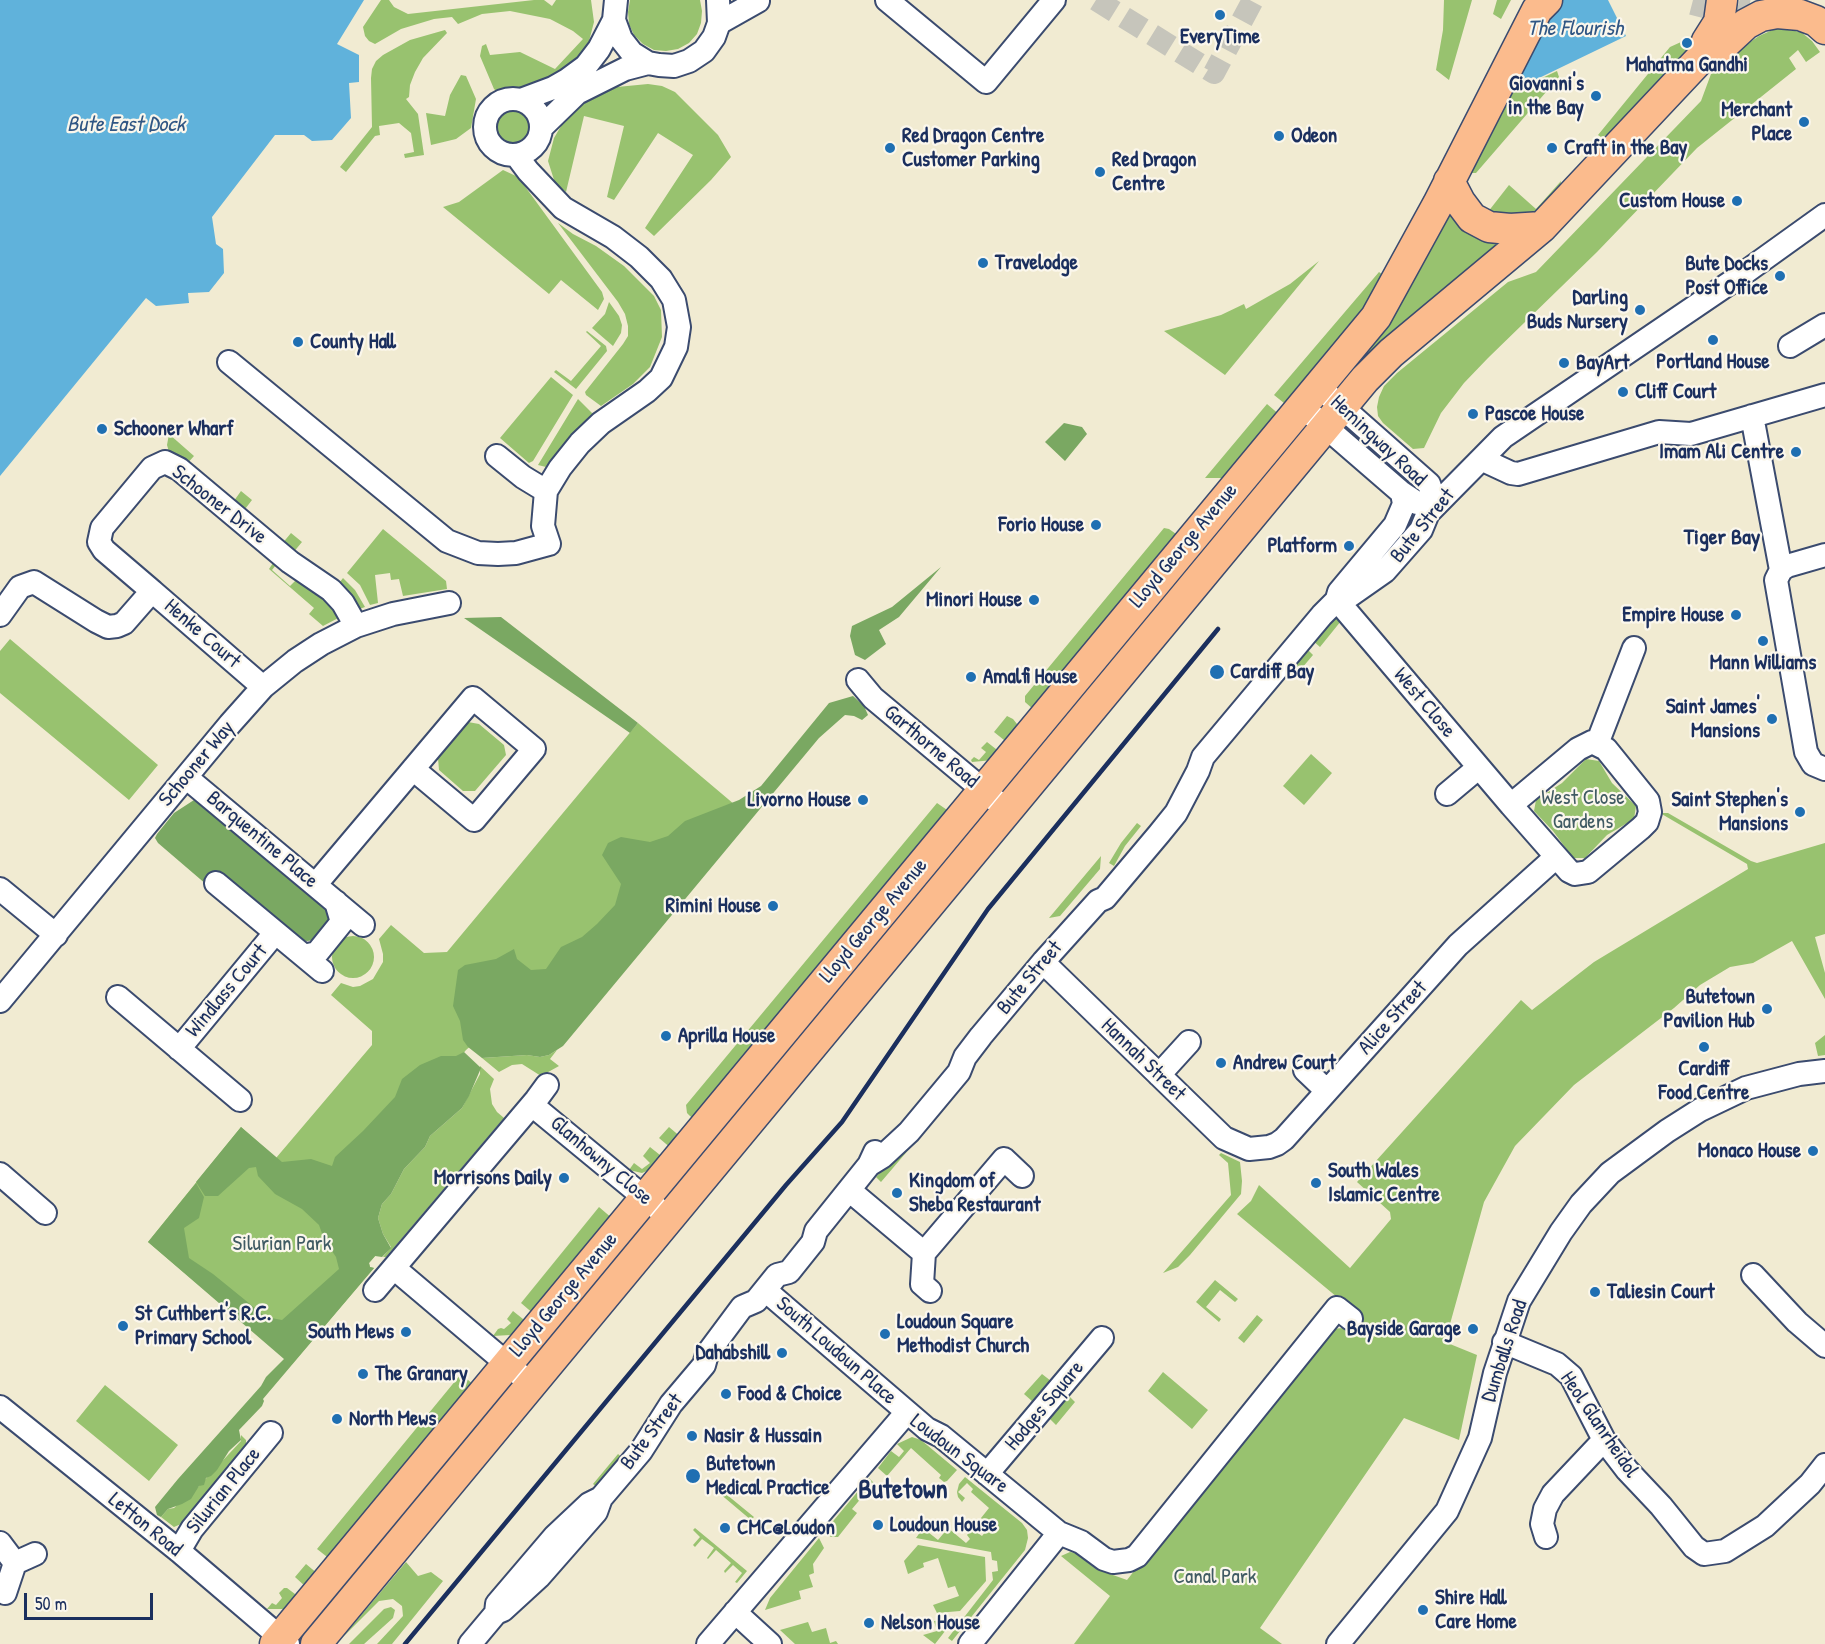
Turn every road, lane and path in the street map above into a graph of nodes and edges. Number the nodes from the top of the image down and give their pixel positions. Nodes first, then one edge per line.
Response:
1 (718, 0) edge
2 (757, 0) edge
3 (765, 0) edge
4 (887, 0) edge
5 (1054, 0) edge
6 (1722, 0) edge
7 (1540, 3) edge
8 (613, 9) edge
9 (719, 23) junction
10 (1825, 29) edge
11 (1701, 58) junction
12 (648, 63) junction
13 (521, 100) junction
14 (530, 142) junction
15 (1449, 181) junction
16 (1825, 215) edge
17 (1542, 227) junction
18 (1825, 325) edge
19 (1790, 346) dead end
20 (229, 362) dead end
21 (1825, 395) edge
22 (1310, 396) junction
23 (1334, 416) junction
24 (1752, 416) junction
25 (497, 456) dead end
26 (1483, 459) junction
27 (546, 491) junction
28 (1402, 493) junction
29 (1436, 504) junction
30 (1825, 555) edge
31 (1781, 570) junction
32 (152, 591) junction
33 (1337, 600) junction
34 (449, 603) dead end
35 (0, 615) edge
36 (356, 626) junction
37 (1634, 648) dead end
38 (858, 680) dead end
39 (263, 687) junction
40 (1597, 744) junction
41 (1478, 768) junction
42 (413, 769) junction
43 (1825, 769) edge
44 (187, 778) junction
45 (982, 790) junction
46 (1447, 794) dead end
47 (1511, 805) junction
48 (1007, 810) junction
49 (1556, 856) junction
50 (216, 883) dead end
51 (316, 884) junction
52 (0, 889) edge
53 (336, 902) junction
54 (363, 925) dead end
55 (275, 933) junction
56 (56, 935) junction
57 (304, 956) junction
58 (1043, 962) junction
59 (322, 971) dead end
60 (118, 997) dead end
61 (0, 1001) edge
62 (1189, 1042) dead end
63 (178, 1049) junction
64 (1305, 1070) dead end
65 (1825, 1071) edge
66 (1159, 1075) junction
67 (547, 1085) dead end
68 (1327, 1091) junction
69 (240, 1100) dead end
70 (532, 1105) junction
71 (1249, 1149) joint
72 (0, 1174) edge
73 (1022, 1176) dead end
74 (849, 1190) junction
75 (645, 1198) junction
76 (45, 1213) dead end
77 (669, 1218) junction
78 (924, 1253) junction
79 (394, 1268) junction
80 (1753, 1275) dead end
81 (766, 1289) junction
82 (375, 1290) dead end
83 (930, 1291) dead end
84 (1351, 1318) dead end
85 (1102, 1338) dead end
86 (1504, 1342) junction
87 (1825, 1346) edge
88 (507, 1363) junction
89 (531, 1384) junction
90 (0, 1407) edge
91 (907, 1412) junction
92 (271, 1433) dead end
93 (1604, 1440) junction
94 (1825, 1465) edge
95 (987, 1474) junction
96 (1059, 1533) junction
97 (1546, 1537) dead end
98 (0, 1543) edge
99 (179, 1551) junction
100 (5, 1593) dead end
101 (735, 1612) junction
102 (281, 1642) edge
103 (316, 1644) edge
104 (470, 1644) edge
105 (708, 1644) edge
106 (770, 1644) edge
107 (970, 1644) edge
108 (1338, 1644) edge

1 - 9 street
2 - 3 street
2 - 9 street
4 - 5 street
6 - 11 main road
7 - 15 main road
8 - 12 street
8 - 13 street
9 - 12 street
10 - 11 main road
11 - 17 main road
12 - 14 street
13 - 14 street
13 - 14 street
14 - 27 street
15 - 17 main road
15 - 22 main road, Lloyd George Avenue
16 - 26 street, Bute Street
17 - 23 main road, Lloyd George Avenue
18 - 19 street
20 - 27 street
21 - 24 street
22 - 23 street, Hemingway Road
22 - 45 main road, Lloyd George Avenue
23 - 28 street, Hemingway Road
23 - 29 street, Hemingway Road
23 - 48 main road, Lloyd George Avenue
24 - 26 street
24 - 31 street
25 - 27 street
26 - 29 street, Bute Street
28 - 29 street, Hemingway Road
28 - 33 street, Bute Street
29 - 33 street, Bute Street
30 - 31 street
31 - 43 street
32 - 35 street, Henke Court
32 - 36 street, Schooner Drive
32 - 39 street, Henke Court
33 - 41 street, West Close
33 - 58 street, Bute Street
34 - 36 street, Schooner Way
36 - 39 street, Schooner Way
37 - 40 street
38 - 45 street, Garthorne Road
39 - 44 street, Schooner Way
40 - 47 street
40 - 49 street, West Close
41 - 46 street
41 - 47 street, West Close
42 - 42 street
42 - 51 street
44 - 51 street, Barquentine Place
44 - 56 street, Schooner Way
45 - 48 street, Garthorne Road
45 - 75 main road, Lloyd George Avenue
47 - 49 street, West Close
48 - 77 main road, Lloyd George Avenue
49 - 68 street, Alice Street
50 - 55 street
51 - 53 street, Barquentine Place
52 - 56 street
53 - 54 street, Barquentine Place
53 - 57 street, Barquentine Place
55 - 57 street
55 - 63 street, Windlass Court
56 - 61 street, Schooner Way
57 - 59 street
58 - 66 street, Hannah Street
58 - 74 street, Bute Street
60 - 63 street, Windlass Court
62 - 66 street
63 - 69 street, Windlass Court
64 - 68 street
65 - 86 street, Dumballs Road
66 - 71 street, Hannah Street
67 - 70 street
68 - 71 street, Alice Street
70 - 75 street, Glanhowny Close
70 - 79 street
72 - 76 street
73 - 78 street
74 - 78 street
74 - 81 street, Bute Street
75 - 77 street, Glanhowny Close
75 - 88 main road, Lloyd George Avenue
77 - 89 main road, Lloyd George Avenue
78 - 83 street
79 - 82 street
79 - 88 street
80 - 87 street
81 - 91 street, South Loudoun Place
81 - 104 street, Bute Street
84 - 96 street, Loudoun Square
85 - 95 street, Hodges Square
86 - 93 street, Heol Glanrheidol
86 - 108 street, Dumballs Road
88 - 89 street
88 - 102 main road, Lloyd George Avenue
89 - 103 main road, Lloyd George Avenue
90 - 99 street, Letton Road
91 - 95 street, Loudoun Square
91 - 101 street, Loudoun Square
92 - 99 street, Silurian Place
93 - 94 street, Heol Glanrheidol
93 - 97 street
95 - 96 street, Loudoun Square
96 - 107 street
98 - 100 street
99 - 102 street, Letton Road
101 - 105 street, Loudoun Square
101 - 106 street

